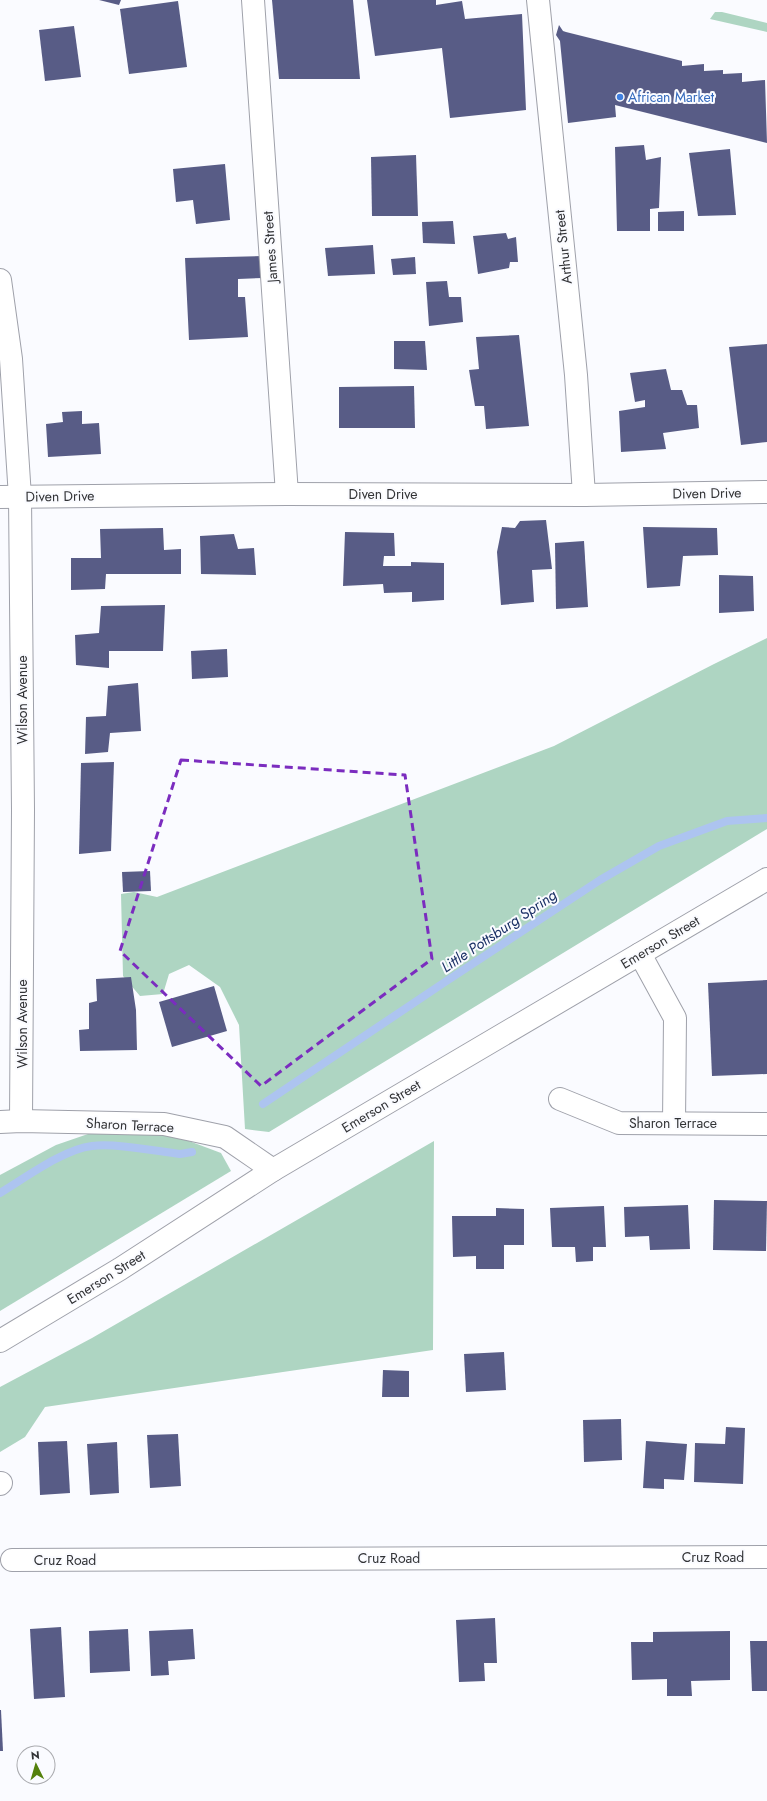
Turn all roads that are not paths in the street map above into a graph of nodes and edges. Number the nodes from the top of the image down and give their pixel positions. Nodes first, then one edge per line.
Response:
1 (253, 0) edge
2 (538, 0) edge
3 (0, 280) edge
4 (767, 492) edge
5 (287, 494) junction
6 (584, 495) junction
7 (10, 497) edge
8 (767, 879) edge
9 (640, 954) junction
10 (560, 1099) dead end
11 (10, 1121) edge
12 (674, 1123) junction
13 (767, 1124) edge
14 (273, 1170) junction
15 (0, 1340) edge
16 (767, 1557) edge
17 (12, 1560) dead end

1 - 5 street, James Street
2 - 6 street, Arthur Street
3 - 7 street, Wilson Avenue
4 - 6 street, Diven Drive
5 - 6 street, Diven Drive
5 - 7 street, Diven Drive
7 - 11 street, Wilson Avenue
8 - 9 street, Emerson Street
9 - 12 street
9 - 14 street, Emerson Street
10 - 12 street, Sharon Terrace
11 - 14 street, Sharon Terrace
12 - 13 street, Sharon Terrace
14 - 15 street, Emerson Street
16 - 17 street, Cruz Road

